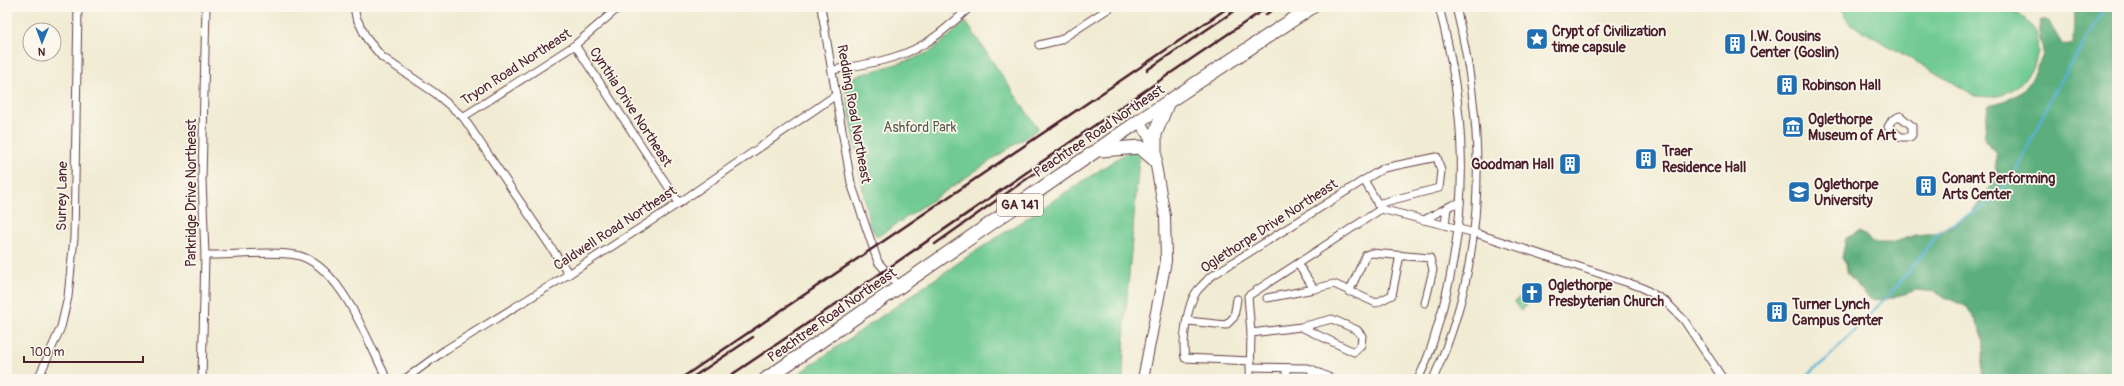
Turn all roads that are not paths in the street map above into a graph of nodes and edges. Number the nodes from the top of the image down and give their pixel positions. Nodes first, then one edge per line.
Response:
1 (78, 7) edge
2 (206, 7) edge
3 (354, 7) edge
4 (619, 7) edge
5 (821, 7) edge
6 (970, 7) edge
7 (1111, 7) edge
8 (1312, 7) edge
9 (1440, 7) edge
10 (1456, 7) edge
11 (575, 45) junction
12 (1039, 45) dead end
13 (832, 70) junction
14 (836, 95) junction
15 (1167, 104) junction
16 (463, 117) junction
17 (1139, 121) junction
18 (1099, 150) junction
19 (1156, 160) junction
20 (1364, 180) junction
21 (679, 203) junction
22 (1460, 203) junction
23 (1379, 207) junction
24 (1447, 208) junction
25 (1424, 220) junction
26 (1445, 226) junction
27 (1460, 229) junction
28 (1475, 233) junction
29 (205, 255) junction
30 (1400, 255) junction
31 (1298, 264) junction
32 (569, 274) junction
33 (900, 287) junction
34 (1314, 289) junction
35 (1349, 292) junction
36 (1267, 298) dead end
37 (1237, 299) dead end
38 (1425, 302) dead end
39 (1188, 321) junction
40 (1301, 327) junction
41 (1251, 333) junction
42 (1250, 364) junction
43 (1286, 368) junction
44 (1314, 370) junction
45 (38, 379) edge
46 (202, 379) edge
47 (387, 379) edge
48 (405, 379) edge
49 (766, 379) edge
50 (1143, 379) edge
51 (1250, 379) edge
52 (1286, 379) edge
53 (1309, 379) edge
54 (1333, 379) edge
55 (1418, 379) edge
56 (1433, 379) edge
57 (1723, 379) edge

1 - 45 street, Surrey Lane
2 - 29 street, Parkridge Drive Northeast
3 - 16 street
4 - 11 street, Tryon Road Northeast
5 - 13 street, Redding Road Northeast
6 - 13 street
7 - 12 street
8 - 15 highway, Peachtree Road Northeast / GA 141
9 - 22 street
10 - 28 street
11 - 16 street, Tryon Road Northeast
11 - 21 street, Cynthia Drive Northeast
13 - 14 street, Redding Road Northeast
14 - 21 street, Caldwell Road Northeast
14 - 33 street, Redding Road Northeast
15 - 17 highway, Peachtree Road Northeast / GA 141
15 - 19 highway
16 - 32 street
17 - 18 highway, Peachtree Road Northeast / GA 141
17 - 19 main road
18 - 19 highway
18 - 33 highway, Peachtree Road Northeast / GA 141
19 - 50 main road
20 - 23 street
20 - 23 street, Oglethorpe Drive Northeast
20 - 39 street, Oglethorpe Drive Northeast
21 - 32 street, Caldwell Road Northeast
22 - 24 street
22 - 27 street
23 - 25 street
23 - 31 street, Oglethorpe Drive Northeast
24 - 25 street
24 - 26 street
25 - 26 street
26 - 27 street
27 - 28 street
27 - 55 street
28 - 56 street
28 - 57 street
29 - 46 street, Parkridge Drive Northeast
29 - 47 street
30 - 35 street
30 - 35 street
30 - 38 street
31 - 34 street
31 - 41 street, Oglethorpe Drive Northeast
32 - 48 street, Caldwell Road Northeast
33 - 49 highway, Peachtree Road Northeast / GA 141
34 - 35 street
34 - 36 street
37 - 39 street
39 - 42 street, Oglethorpe Drive Northeast
40 - 40 street
40 - 41 street
41 - 42 street, Oglethorpe Drive Northeast
42 - 43 street, Oglethorpe Drive Northeast
42 - 51 street, Oglethorpe Drive Northeast
43 - 44 street, Oglethorpe Drive Northeast
43 - 52 street
44 - 53 street
44 - 54 street, Oglethorpe Drive Northeast

